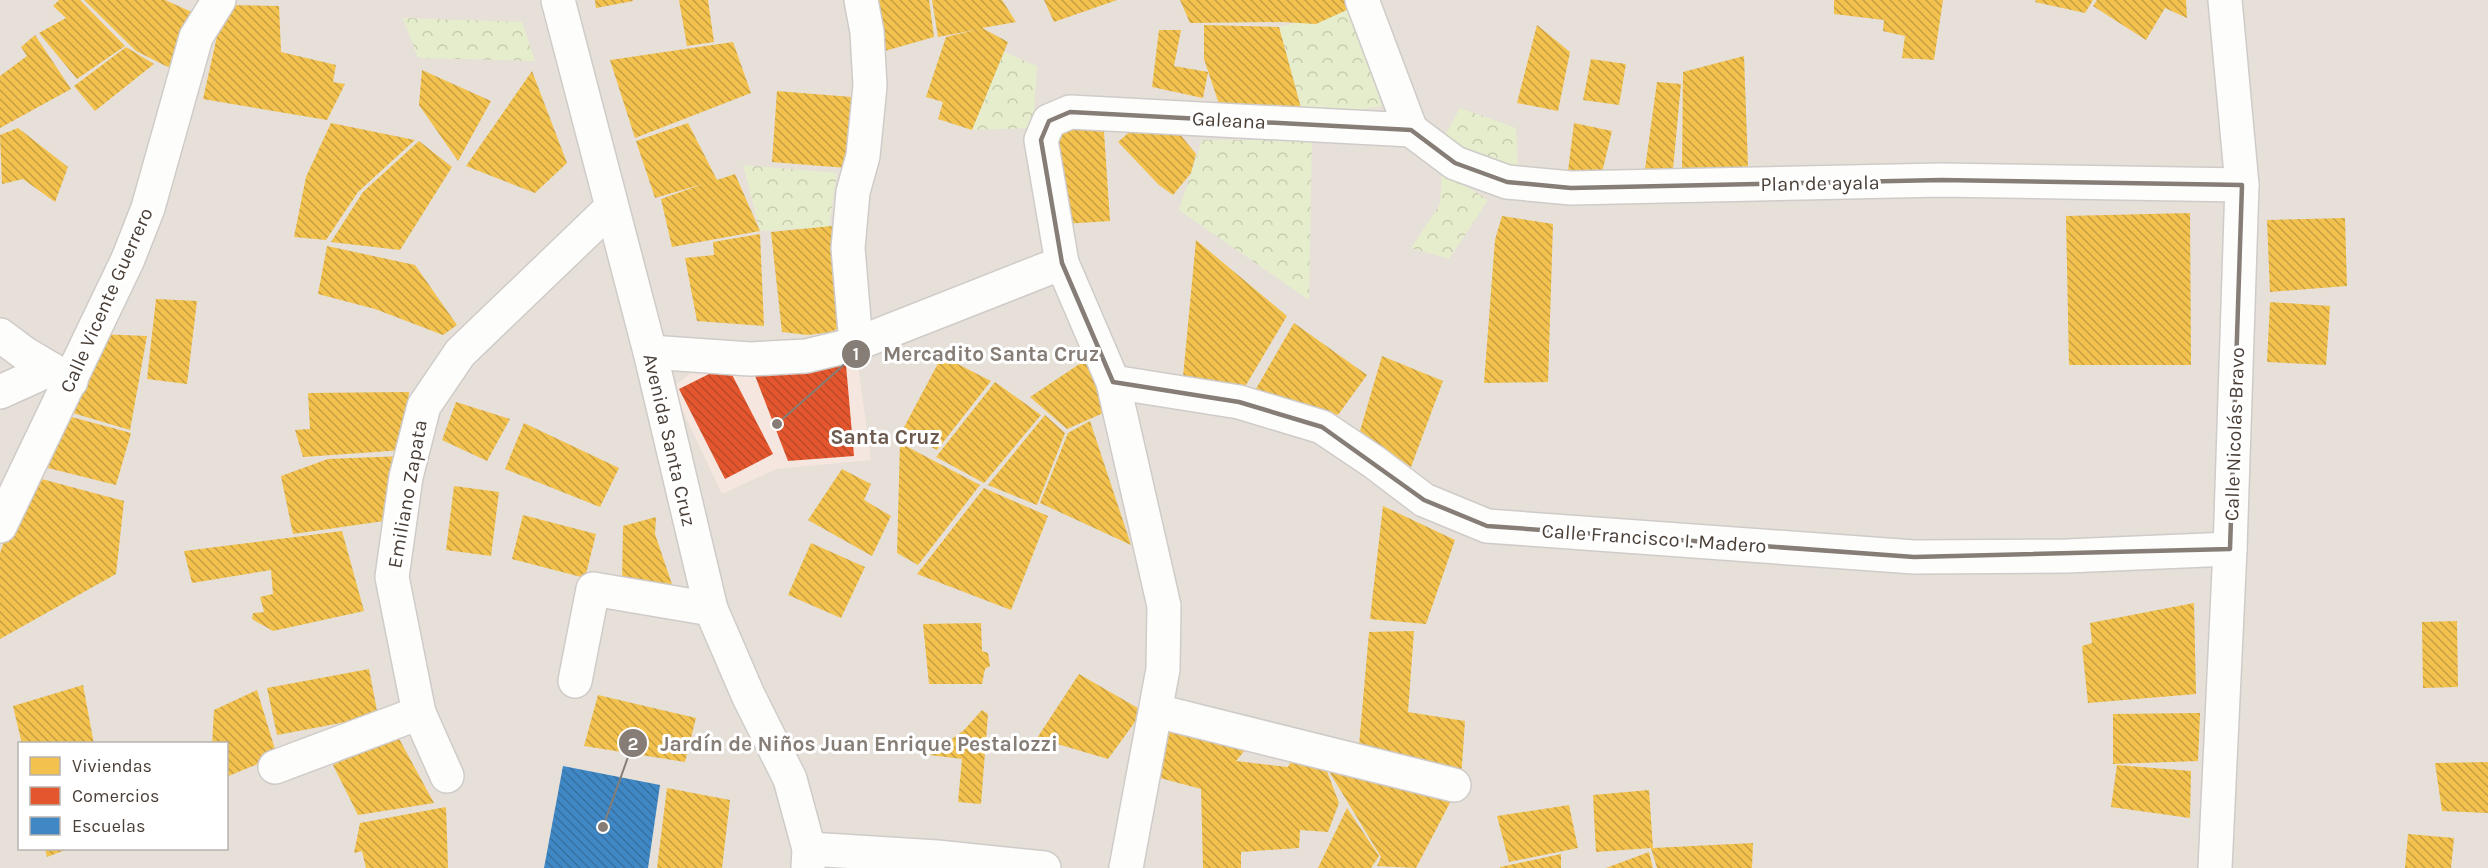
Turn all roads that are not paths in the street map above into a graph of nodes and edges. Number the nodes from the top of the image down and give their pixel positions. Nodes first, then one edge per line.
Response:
1 (219, 0) edge
2 (558, 0) edge
3 (861, 0) edge
4 (1362, 0) edge
5 (2225, 0) edge
6 (1411, 130) junction
7 (2242, 185) junction
8 (611, 208) junction
9 (1062, 263) junction
10 (0, 335) edge
11 (856, 344) junction
12 (650, 352) junction
13 (61, 375) junction
14 (1113, 382) junction
15 (0, 392) edge
16 (0, 526) edge
17 (2230, 549) junction
18 (711, 609) junction
19 (575, 681) dead end
20 (1157, 711) junction
21 (419, 713) junction
22 (276, 767) dead end
23 (447, 776) dead end
24 (1454, 785) dead end
25 (809, 859) edge
26 (1044, 868) edge
27 (1126, 868) edge
28 (2215, 868) edge

1 - 13 street, Calle Vicente Guerrero
2 - 8 street, Avenida Santa Cruz
3 - 11 street
4 - 6 street
5 - 7 street, Calle Nicolás Bravo
6 - 7 street, Plan de ayala
6 - 9 street, Galeana
7 - 17 street, Calle Nicolás Bravo
8 - 12 street, Avenida Santa Cruz
8 - 21 street, Emiliano Zapata
9 - 11 street
9 - 14 street
10 - 13 street
11 - 12 street
12 - 18 street, Avenida Santa Cruz
13 - 15 street
13 - 16 street, Calle Vicente Guerrero
14 - 17 street, Calle Francisco I. Madero
14 - 20 street
17 - 28 street, Calle Nicolás Bravo
18 - 19 street
18 - 25 street, Avenida Santa Cruz
20 - 24 street
20 - 27 street
21 - 22 street
21 - 23 street, Emiliano Zapata
25 - 26 street

